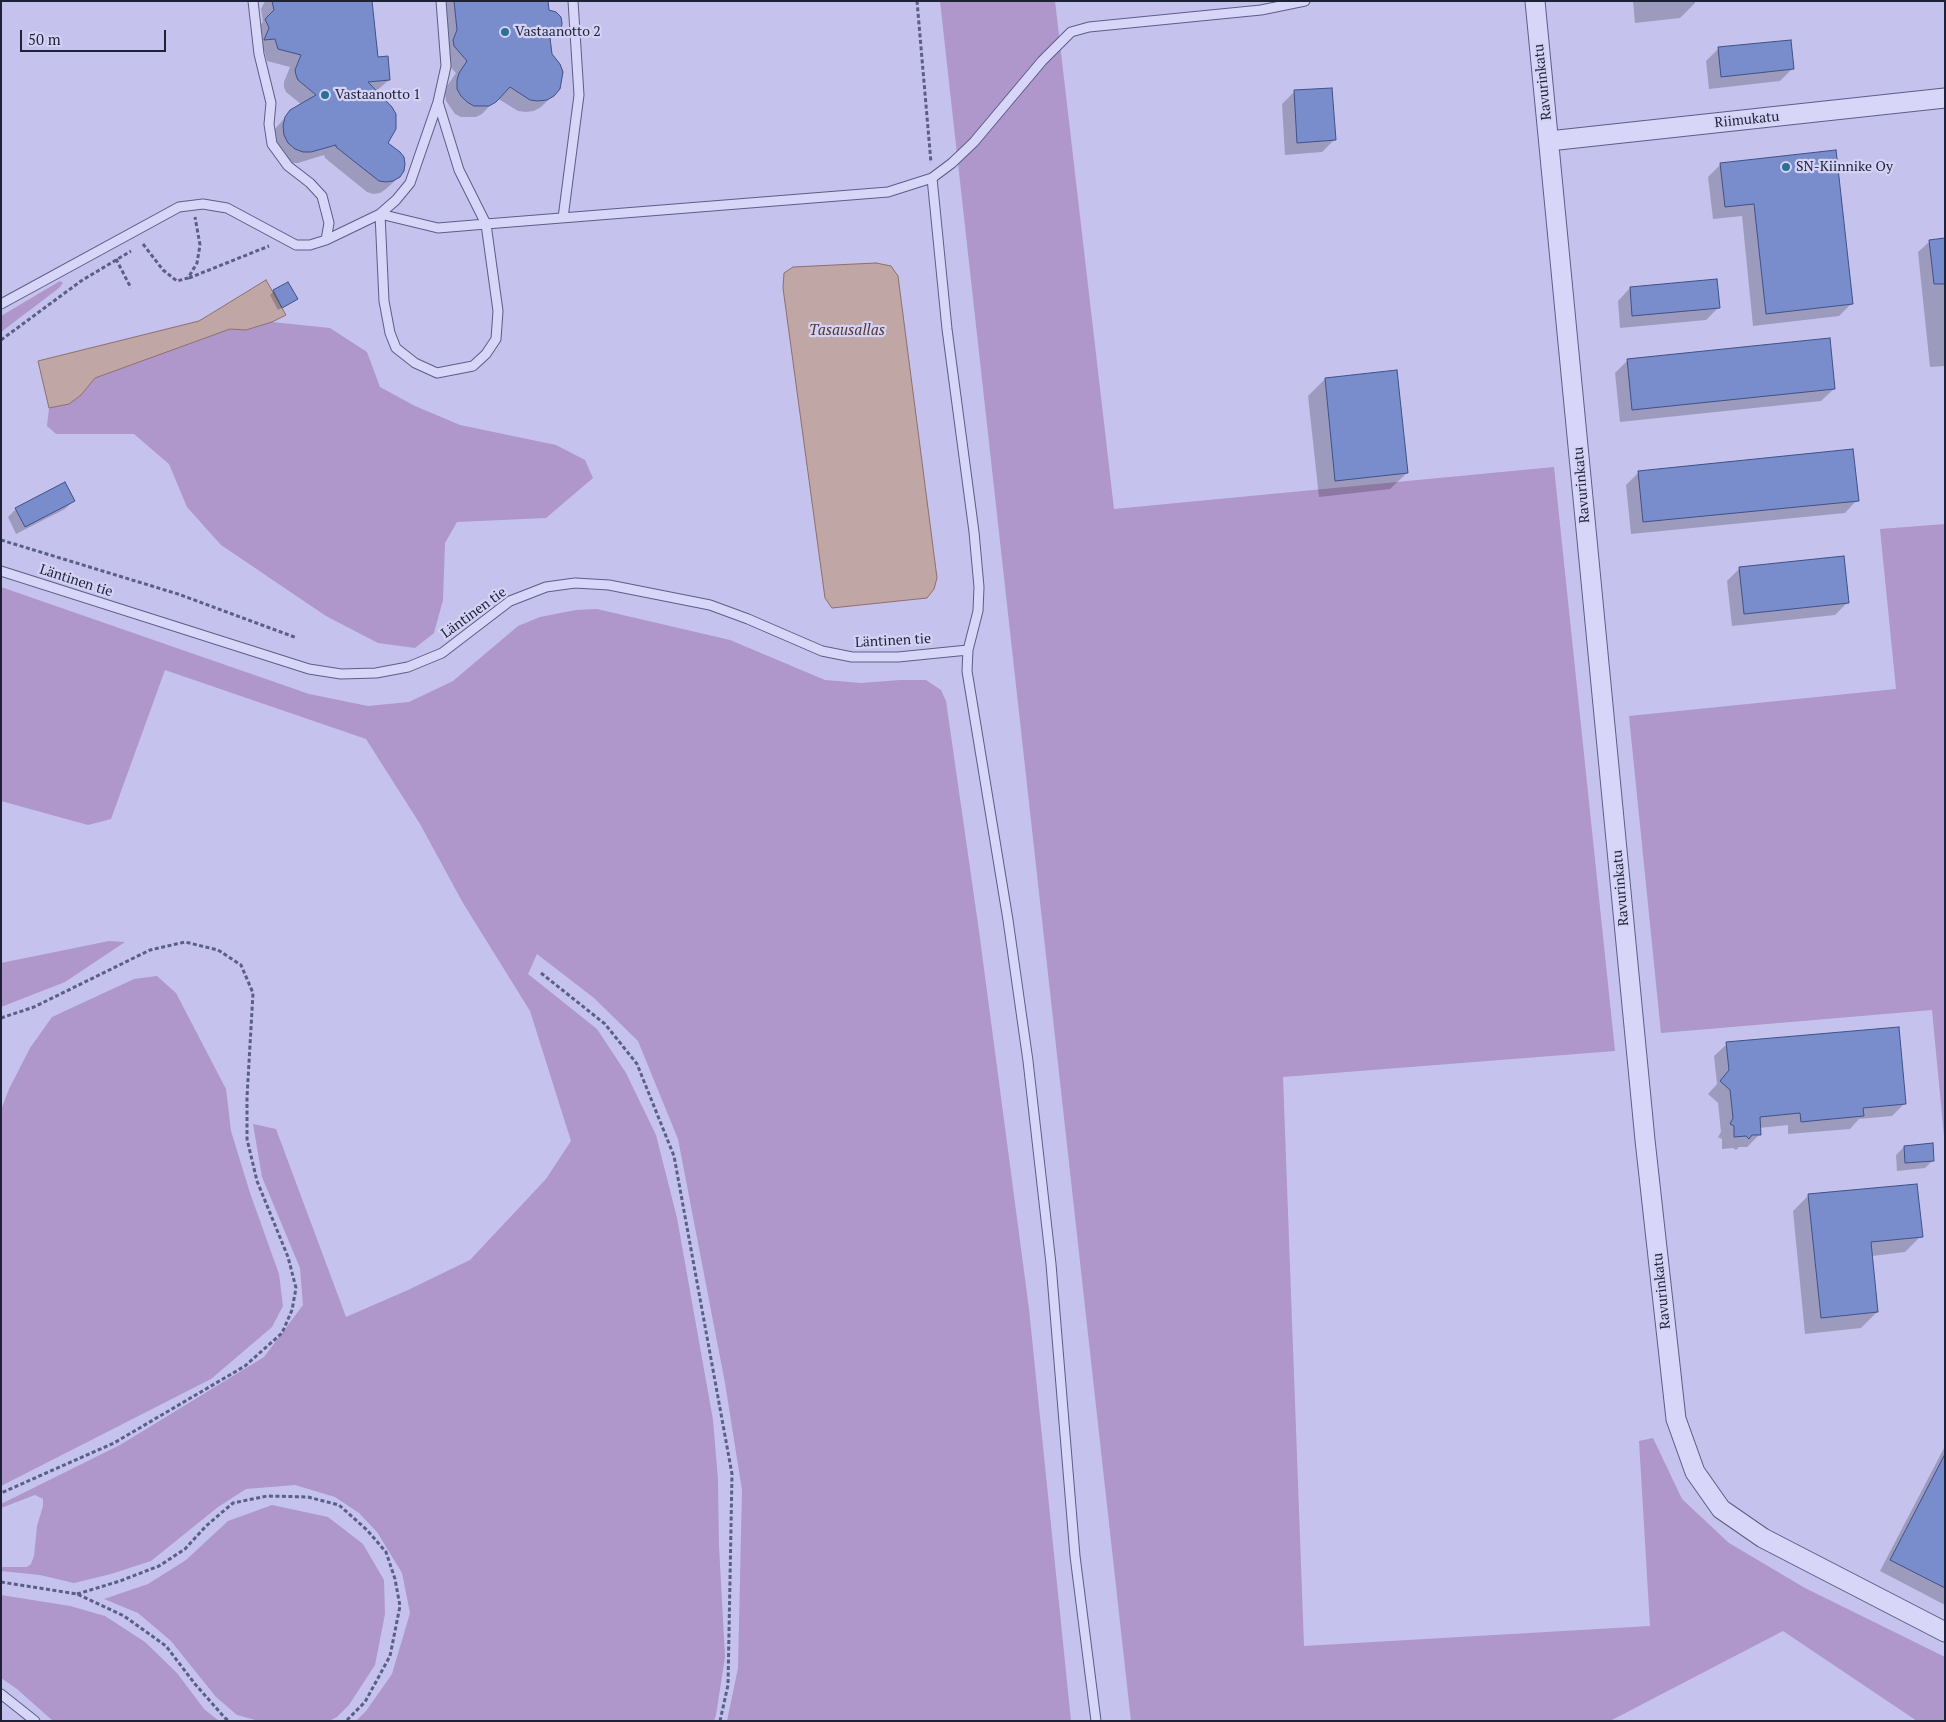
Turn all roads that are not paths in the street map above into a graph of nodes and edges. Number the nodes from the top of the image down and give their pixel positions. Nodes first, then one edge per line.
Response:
1 (253, 1) edge
2 (440, 1) edge
3 (572, 1) edge
4 (1305, 1) edge
5 (1535, 1) edge
6 (1945, 98) edge
7 (438, 102) junction
8 (1549, 141) junction
9 (932, 178) junction
10 (380, 214) junction
11 (563, 218) junction
12 (486, 224) junction
13 (326, 240) junction
14 (1, 304) edge
15 (1, 571) edge
16 (968, 650) junction
17 (1945, 1632) edge
18 (1, 1694) edge
19 (35, 1721) edge
20 (1096, 1721) edge

1 - 13 lane
2 - 7 lane
3 - 11 lane
4 - 9 lane
5 - 8 street, Ravurinkatu
6 - 8 street, Riimukatu
7 - 10 lane
7 - 12 lane
8 - 17 street, Ravurinkatu
9 - 11 lane
9 - 16 lane
10 - 12 lane
10 - 12 lane
10 - 13 lane
11 - 12 lane
13 - 14 lane
15 - 16 lane, Läntinen tie
16 - 20 lane
18 - 19 lane

